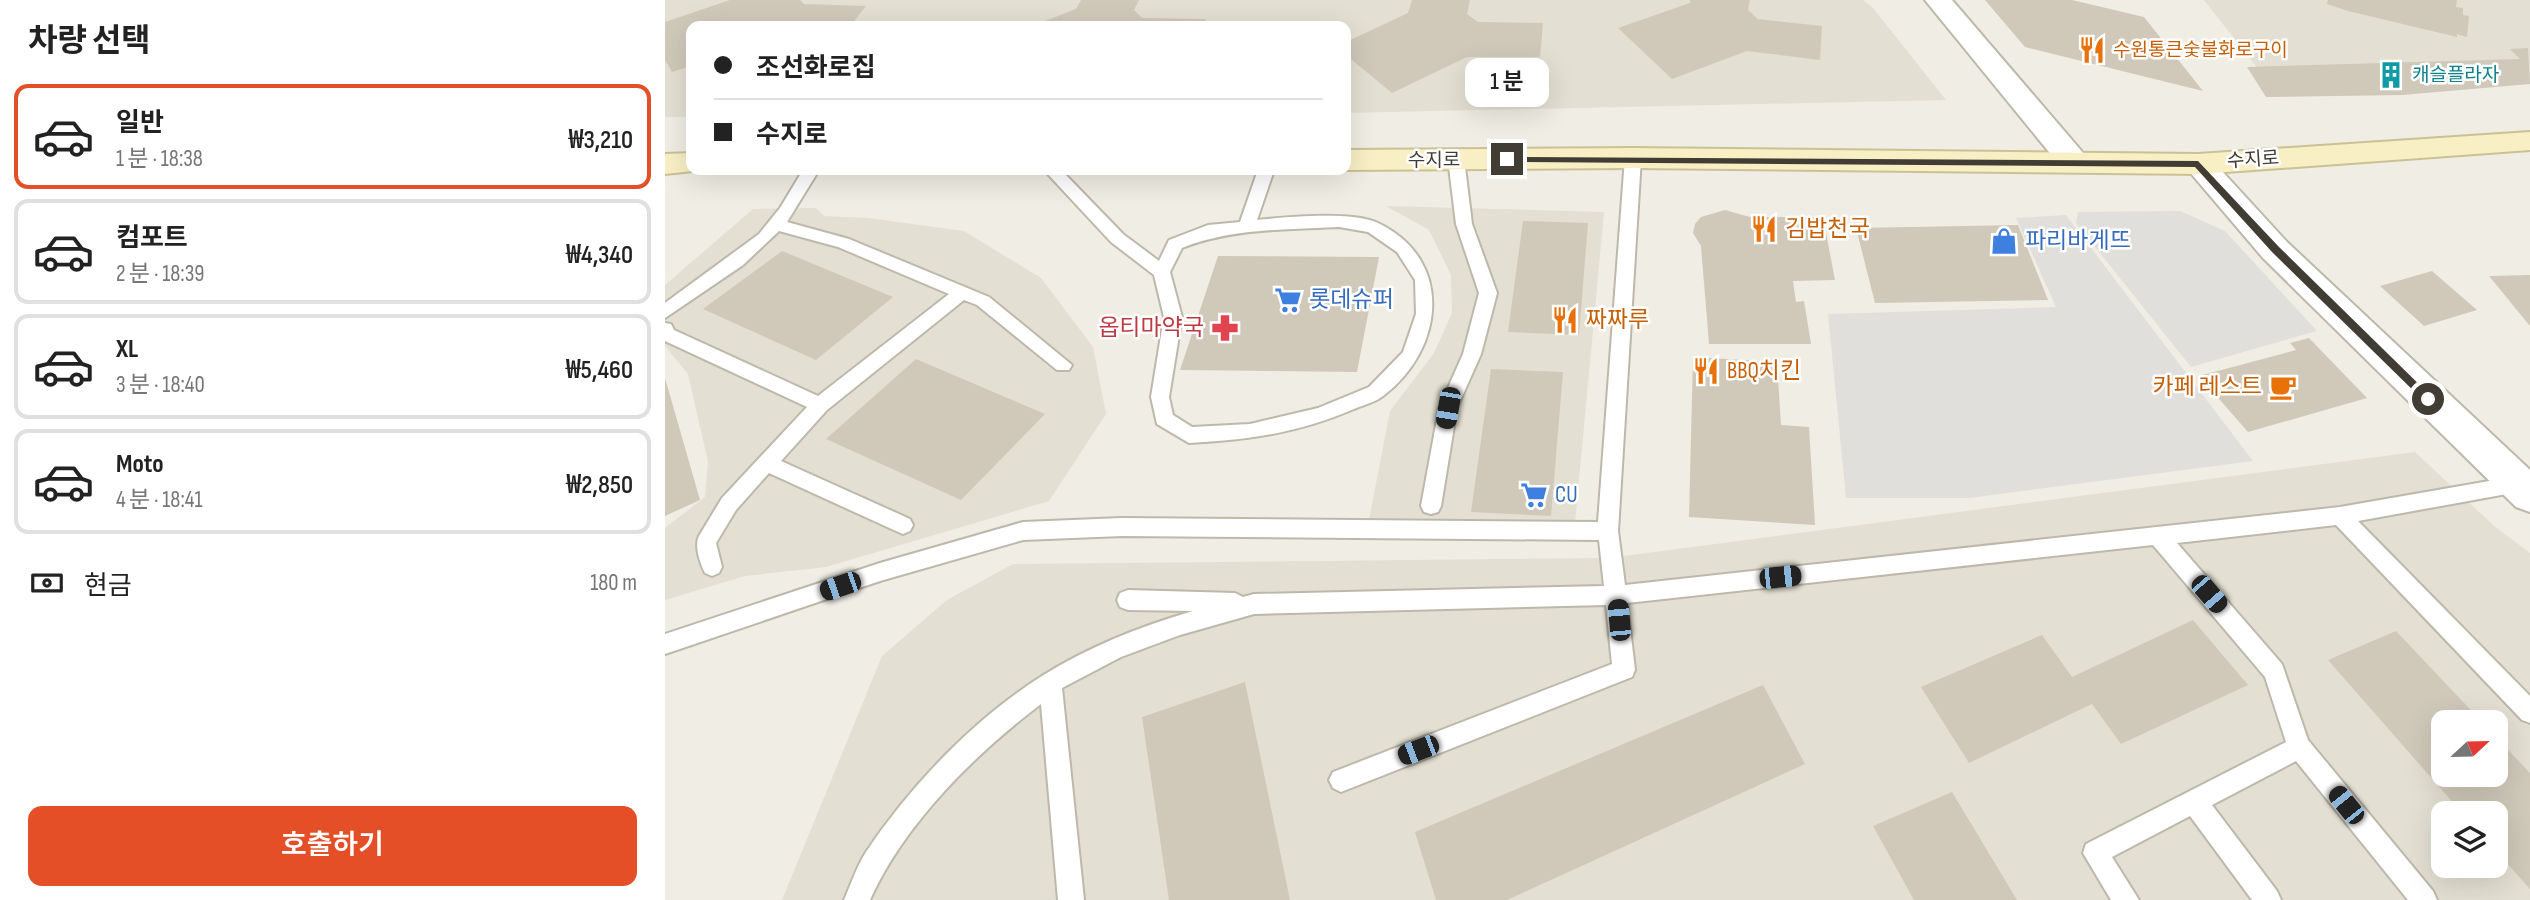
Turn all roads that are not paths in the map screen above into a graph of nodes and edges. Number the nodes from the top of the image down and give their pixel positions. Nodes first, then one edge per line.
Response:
1 (1938, 0) edge
2 (2530, 141) edge
3 (1633, 158) junction
4 (1456, 159) junction
5 (1351, 160) edge
6 (2073, 161) junction
7 (665, 163) edge
8 (686, 163) edge
9 (2198, 164) junction
10 (808, 175) edge
11 (1057, 175) edge
12 (1264, 175) edge
13 (776, 225) junction
14 (1247, 227) junction
15 (1162, 272) junction
16 (962, 293) junction
17 (665, 312) edge
18 (665, 329) edge
19 (1063, 365) dead end
20 (820, 405) junction
21 (767, 463) junction
22 (2524, 490) edge
23 (1431, 506) dead end
24 (2340, 516) junction
25 (904, 525) dead end
26 (1608, 531) junction
27 (2159, 537) junction
28 (712, 566) dead end
29 (1617, 595) junction
30 (1128, 600) dead end
31 (1254, 604) junction
32 (665, 644) edge
33 (1050, 683) junction
34 (2530, 712) edge
35 (2299, 747) junction
36 (1341, 780) dead end
37 (2194, 801) junction
38 (857, 900) edge
39 (1071, 900) edge
40 (2126, 900) edge
41 (2269, 900) edge
42 (2424, 900) edge

1 - 6 street
2 - 9 main road, 수지로
3 - 4 main road, 수지로
3 - 6 main road, 수지로
3 - 26 lane
4 - 5 main road, 수지로
4 - 23 lane
6 - 9 main road, 수지로
7 - 8 main road
9 - 22 street
10 - 13 lane
11 - 15 lane
12 - 14 lane
13 - 16 lane
13 - 17 lane
14 - 15 lane
14 - 15 lane
16 - 19 lane
16 - 20 lane
18 - 20 lane
20 - 21 lane
21 - 25 lane
21 - 28 lane
22 - 24 lane
24 - 27 lane
24 - 34 lane
26 - 29 lane
26 - 32 lane
27 - 29 lane
27 - 35 lane
29 - 31 lane
29 - 36 lane
30 - 31 lane
31 - 33 lane
33 - 38 lane
33 - 39 lane
35 - 37 lane
35 - 42 lane
37 - 40 lane
37 - 41 lane

